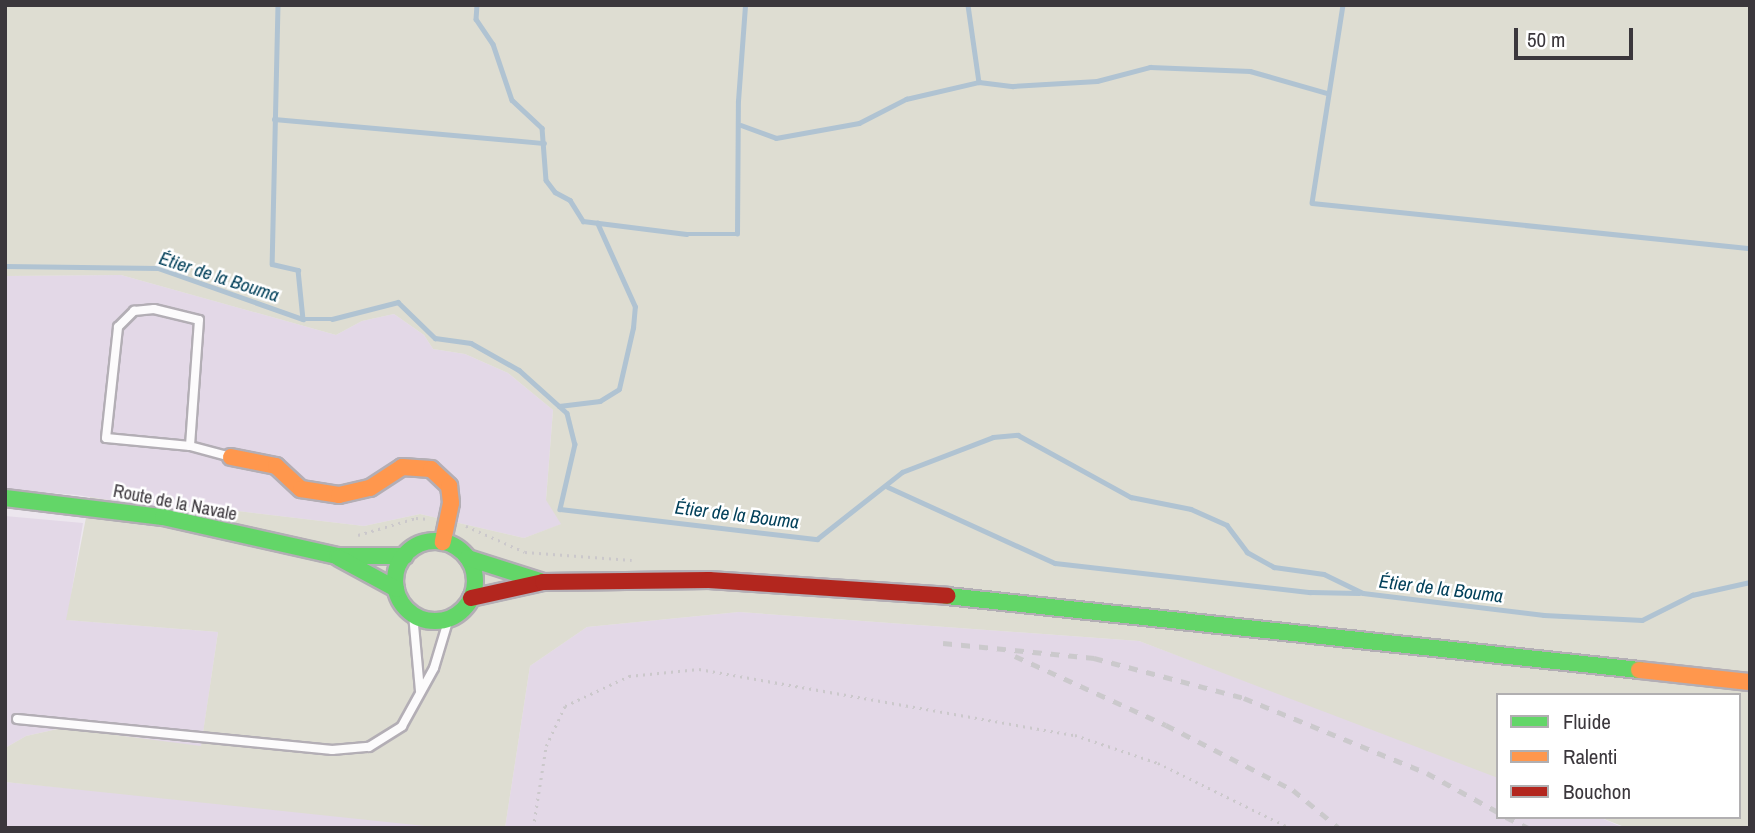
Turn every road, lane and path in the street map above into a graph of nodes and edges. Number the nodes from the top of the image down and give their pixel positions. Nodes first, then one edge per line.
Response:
1 (190, 446) junction
2 (231, 457) joint
3 (5, 498) edge
4 (443, 542) junction
5 (337, 556) junction
6 (405, 556) junction
7 (468, 558) junction
8 (543, 582) junction
9 (396, 589) junction
10 (471, 598) junction
11 (413, 614) junction
12 (449, 618) junction
13 (1750, 682) edge
14 (420, 692) junction
15 (17, 719) dead end
16 (533, 828) edge
17 (1290, 828) edge

1 - 1 lane
1 - 2 lane
2 - 4 main road
3 - 5 main road, Route de la Navale
4 - 6 main road
4 - 7 main road
5 - 6 main road, Route de la Navale
5 - 9 main road, Route de la Navale
6 - 9 main road
7 - 8 main road
7 - 10 main road
8 - 10 main road
8 - 13 main road
9 - 11 main road
10 - 12 main road
11 - 12 main road
11 - 14 lane
12 - 14 lane
14 - 15 lane
16 - 17 path

